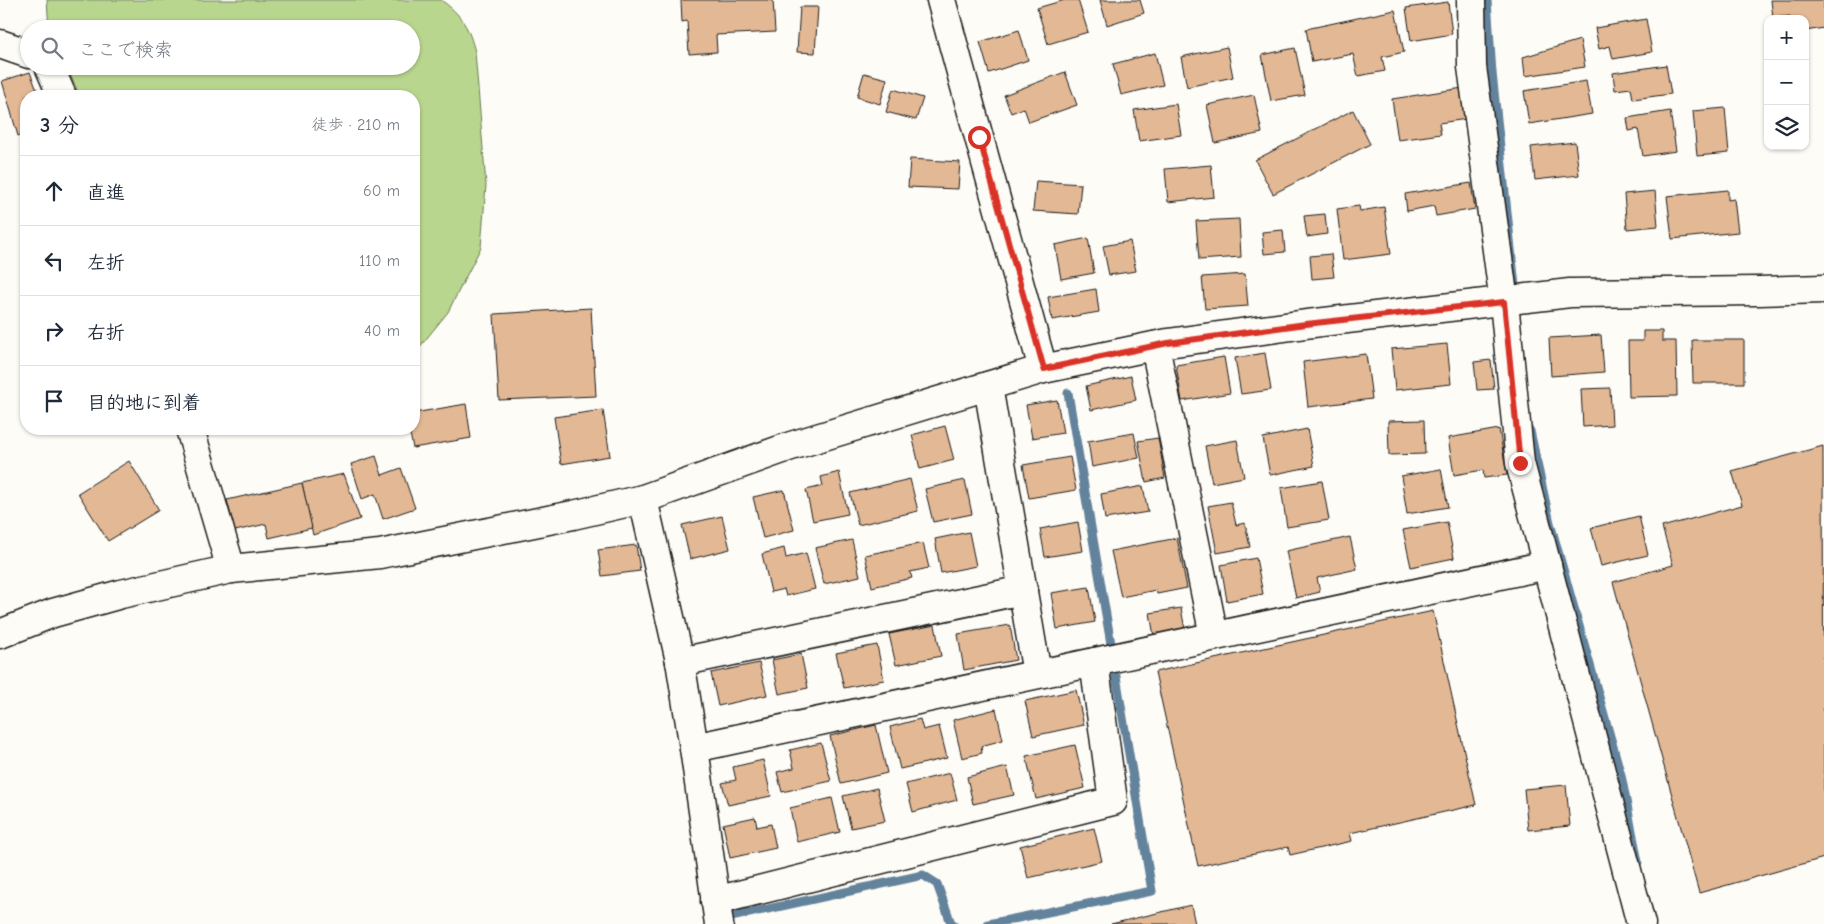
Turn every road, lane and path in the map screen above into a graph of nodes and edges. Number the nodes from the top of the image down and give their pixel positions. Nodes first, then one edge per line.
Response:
1 (941, 0) edge
2 (1471, 0) edge
3 (0, 44) edge
4 (20, 51) edge
5 (53, 75) edge
6 (59, 90) edge
7 (1824, 289) edge
8 (1504, 302) junction
9 (1155, 346) junction
10 (1044, 369) junction
11 (988, 386) junction
12 (192, 435) edge
13 (643, 499) junction
14 (1547, 566) junction
15 (231, 569) junction
16 (1023, 590) junction
17 (0, 634) edge
18 (1214, 636) junction
19 (680, 662) junction
20 (1094, 662) junction
21 (1037, 674) junction
22 (694, 748) junction
23 (717, 912) edge
24 (1641, 924) edge

1 - 10 street
2 - 8 street
3 - 4 street
5 - 6 street
7 - 8 street
8 - 9 street
8 - 14 street
9 - 10 street
9 - 18 street
10 - 11 street
11 - 13 street
11 - 16 street
12 - 15 street
13 - 15 street
13 - 19 street
14 - 18 street
14 - 24 street
15 - 17 street
16 - 19 street
16 - 21 street
18 - 20 street
19 - 22 street
20 - 21 street
20 - 23 street
21 - 22 street
22 - 23 street

